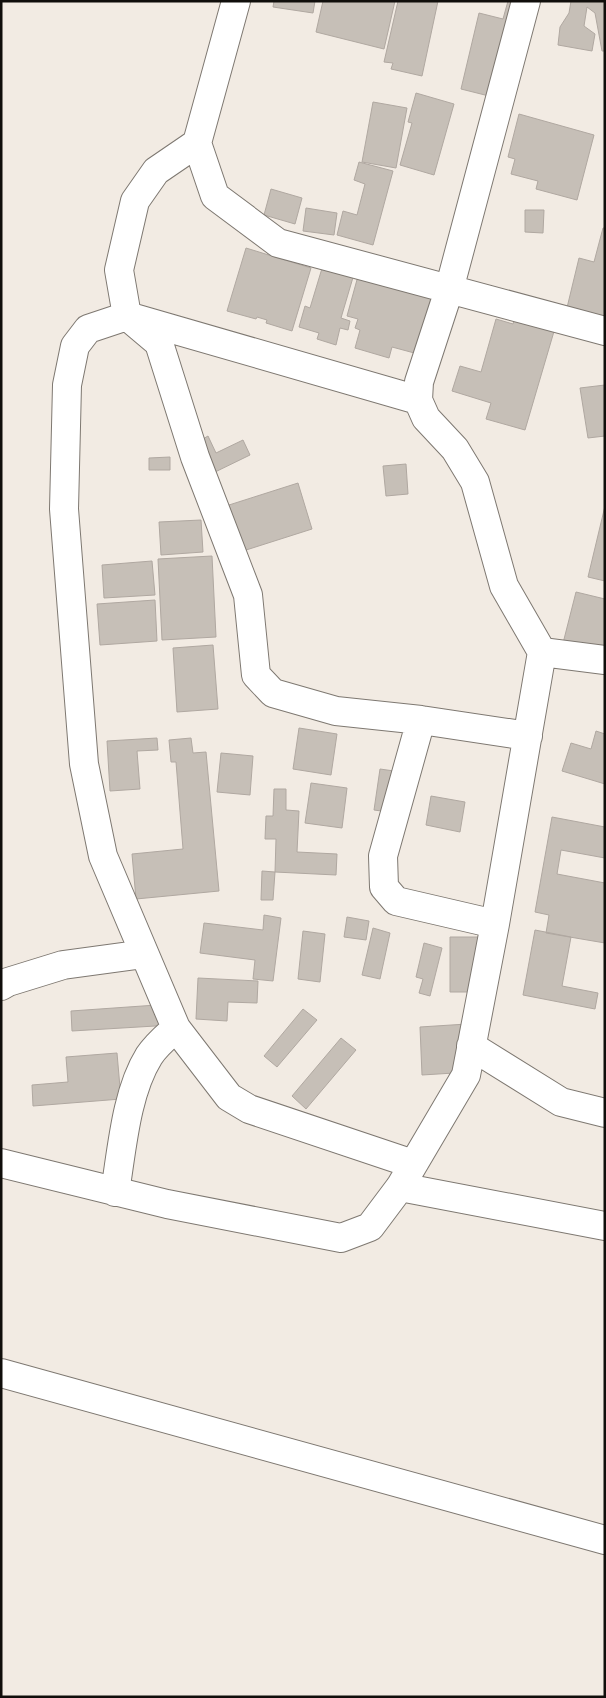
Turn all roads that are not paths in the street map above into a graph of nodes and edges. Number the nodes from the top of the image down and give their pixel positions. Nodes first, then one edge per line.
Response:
1 (236, 1) edge
2 (526, 1) edge
3 (197, 143) junction
4 (449, 290) junction
5 (127, 316) junction
6 (605, 331) edge
7 (418, 400) junction
8 (542, 652) junction
9 (605, 660) edge
10 (421, 720) junction
11 (528, 736) junction
12 (495, 924) junction
13 (144, 954) junction
14 (1, 986) edge
15 (176, 1028) junction
16 (471, 1046) junction
17 (605, 1113) edge
18 (1, 1164) edge
19 (407, 1176) junction
20 (115, 1192) junction
21 (605, 1226) edge
22 (1, 1373) edge
23 (605, 1540) edge

1 - 3 street
2 - 4 street
3 - 4 street
3 - 5 street
4 - 6 street
4 - 7 street
5 - 7 street
5 - 10 street
5 - 13 street
7 - 8 street
8 - 9 street
8 - 11 street
10 - 11 street
10 - 12 street
11 - 12 street
12 - 16 street
13 - 14 street
13 - 15 street
15 - 19 street
15 - 20 street
16 - 17 street
16 - 19 street
18 - 20 street
19 - 20 street
19 - 21 street
22 - 23 street

